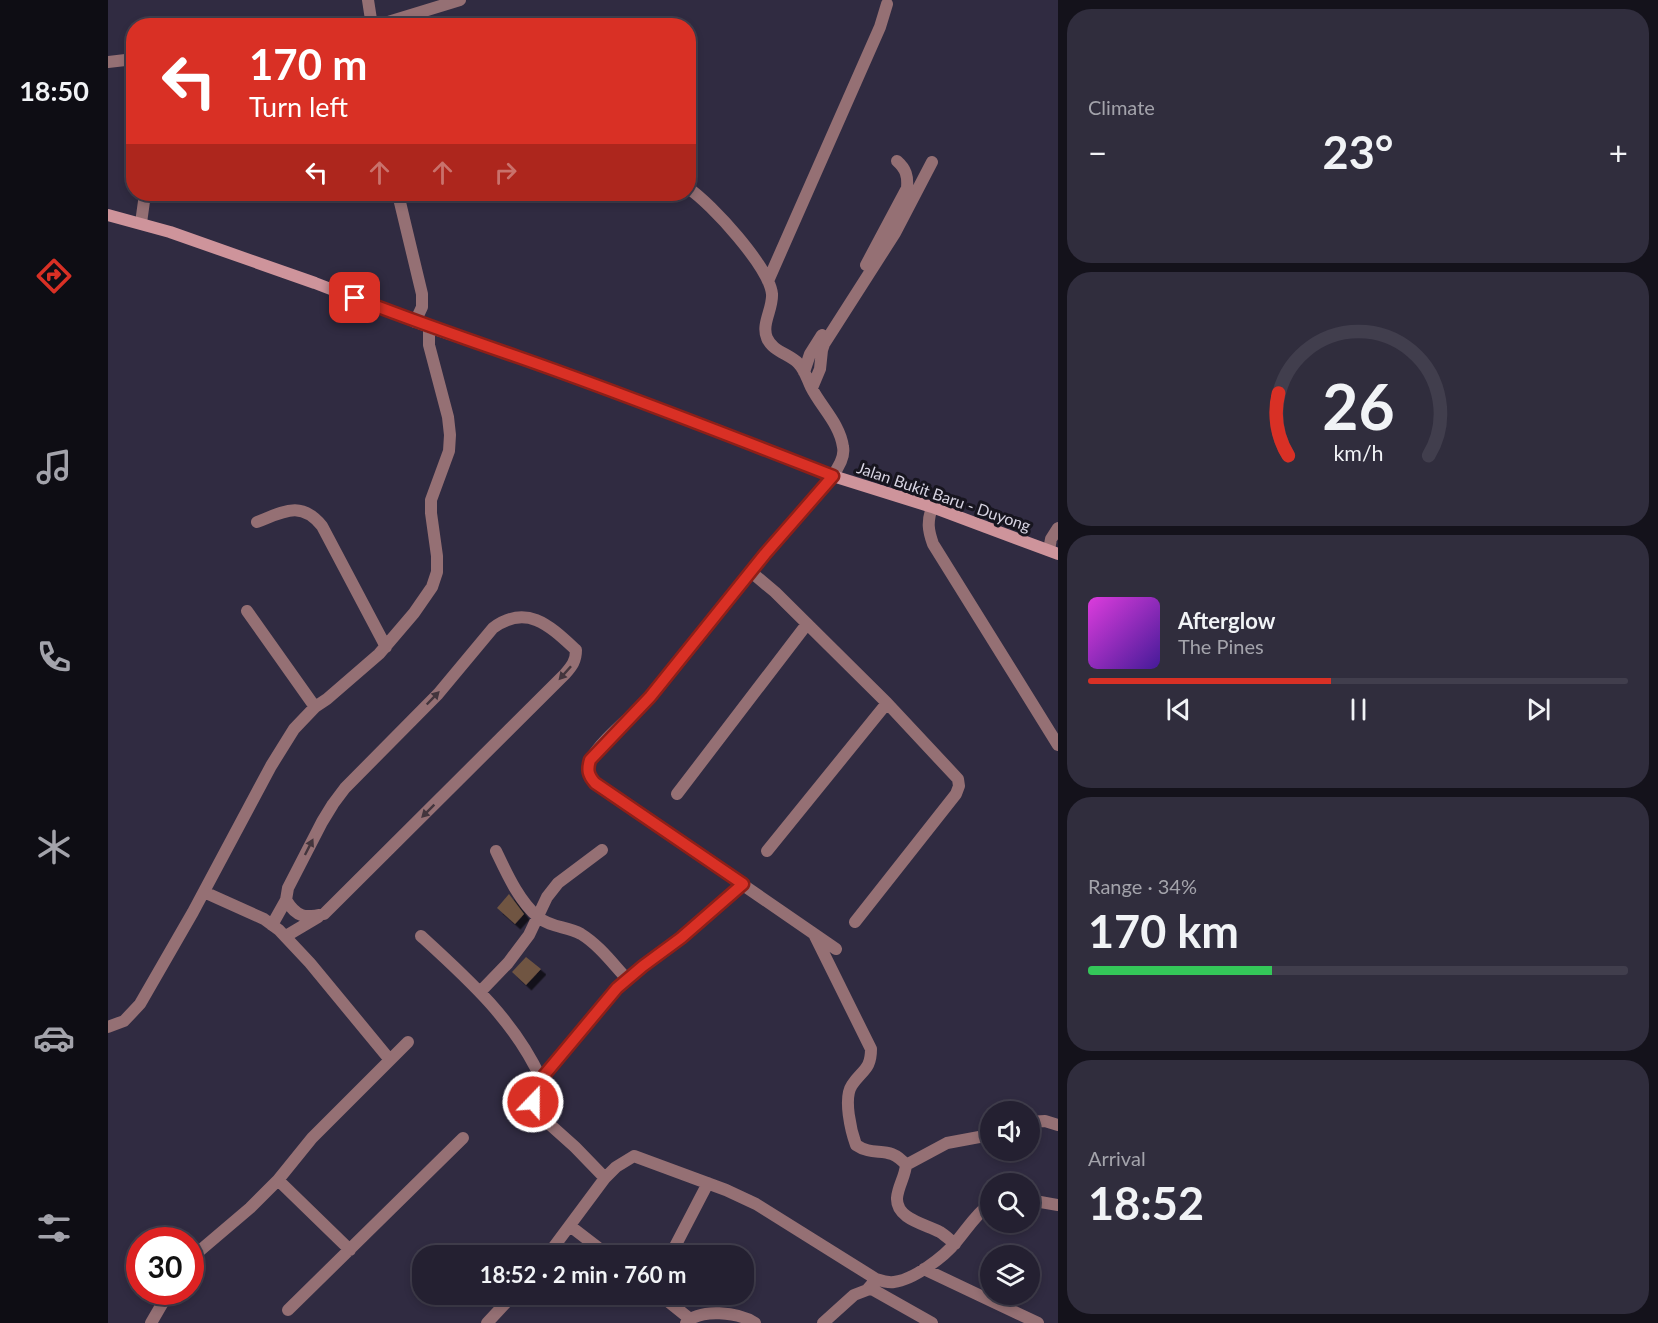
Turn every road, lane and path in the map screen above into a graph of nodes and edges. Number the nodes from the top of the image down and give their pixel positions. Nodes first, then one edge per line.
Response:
1 (368, 0) edge
2 (460, 0) edge
3 (887, 4) dead end
4 (371, 18) edge
5 (400, 18) edge
6 (126, 60) edge
7 (108, 62) edge
8 (897, 161) dead end
9 (932, 162) dead end
10 (696, 195) edge
11 (145, 201) edge
12 (400, 201) edge
13 (108, 215) edge
14 (141, 223) junction
15 (768, 281) junction
16 (415, 322) junction
17 (429, 327) junction
18 (804, 372) junction
19 (812, 388) junction
20 (833, 476) junction
21 (932, 507) junction
22 (257, 522) dead end
23 (1058, 528) edge
24 (1053, 552) edge
25 (751, 572) junction
26 (247, 611) dead end
27 (807, 624) junction
28 (386, 646) junction
29 (886, 703) junction
30 (315, 707) junction
31 (1058, 745) edge
32 (677, 794) dead end
33 (602, 850) dead end
34 (496, 851) dead end
35 (767, 851) dead end
36 (743, 884) junction
37 (204, 892) junction
38 (286, 900) junction
39 (324, 914) junction
40 (537, 917) junction
41 (855, 922) dead end
42 (272, 925) junction
43 (812, 931) junction
44 (286, 936) junction
45 (421, 936) dead end
46 (836, 949) dead end
47 (627, 979) junction
48 (480, 992) junction
49 (108, 1027) edge
50 (408, 1042) dead end
51 (390, 1060) junction
52 (541, 1079) junction
53 (1040, 1121) edge
54 (1058, 1125) edge
55 (980, 1137) edge
56 (463, 1138) dead end
57 (906, 1165) junction
58 (605, 1178) junction
59 (278, 1180) junction
60 (708, 1183) junction
61 (1040, 1202) edge
62 (1058, 1204) edge
63 (980, 1213) edge
64 (570, 1226) junction
65 (955, 1244) junction
66 (555, 1245) edge
67 (595, 1245) edge
68 (676, 1245) edge
69 (204, 1247) edge
70 (350, 1250) junction
71 (924, 1269) junction
72 (873, 1284) junction
73 (161, 1305) edge
74 (504, 1305) edge
75 (671, 1305) edge
76 (288, 1310) dead end
77 (688, 1321) edge
78 (151, 1323) edge
79 (487, 1323) edge
80 (755, 1323) edge
81 (824, 1323) edge
82 (932, 1323) edge
83 (1038, 1323) edge

1 - 4 street
2 - 5 street
3 - 15 street
6 - 7 street
8 - 18 street
9 - 19 street
10 - 15 street
11 - 14 street
12 - 16 street
13 - 14 main road, Jalan Bukit Baru - Duyong
14 - 16 main road, Jalan Bukit Baru - Duyong
15 - 18 street
16 - 17 main road, Jalan Bukit Baru - Duyong
17 - 20 main road, Jalan Bukit Baru - Duyong
17 - 28 street
18 - 19 street
19 - 20 street
20 - 21 main road, Jalan Bukit Baru - Duyong
20 - 25 street
21 - 24 main road, Jalan Bukit Baru - Duyong
21 - 31 street
22 - 28 street
23 - 24 street
25 - 27 street
25 - 36 street
26 - 30 street
27 - 29 street
27 - 32 street
28 - 30 street
29 - 35 street
29 - 41 street
30 - 37 street
33 - 40 street
34 - 40 street
36 - 43 street
36 - 47 street
37 - 42 street
37 - 49 street
38 - 39 street
38 -> 39 street
38 - 42 street
39 - 44 street
40 - 47 street
40 - 48 street
42 - 44 street
43 - 46 street
43 - 57 street
44 - 51 street
45 - 48 street
47 - 52 street
48 - 52 street
50 - 51 street
51 - 59 street
52 - 58 street
53 - 54 street
55 - 57 street
56 - 70 street
57 - 65 street
58 - 60 street
58 - 64 street
59 - 69 street
59 - 70 street
60 - 68 street
60 - 72 street
61 - 62 street
63 - 65 street
64 - 66 street
64 - 67 street
65 - 71 street
70 - 76 street
71 - 72 street
71 - 83 street
72 - 81 street
72 - 82 street
73 - 78 street
74 - 79 street
75 - 77 street
77 - 80 street

